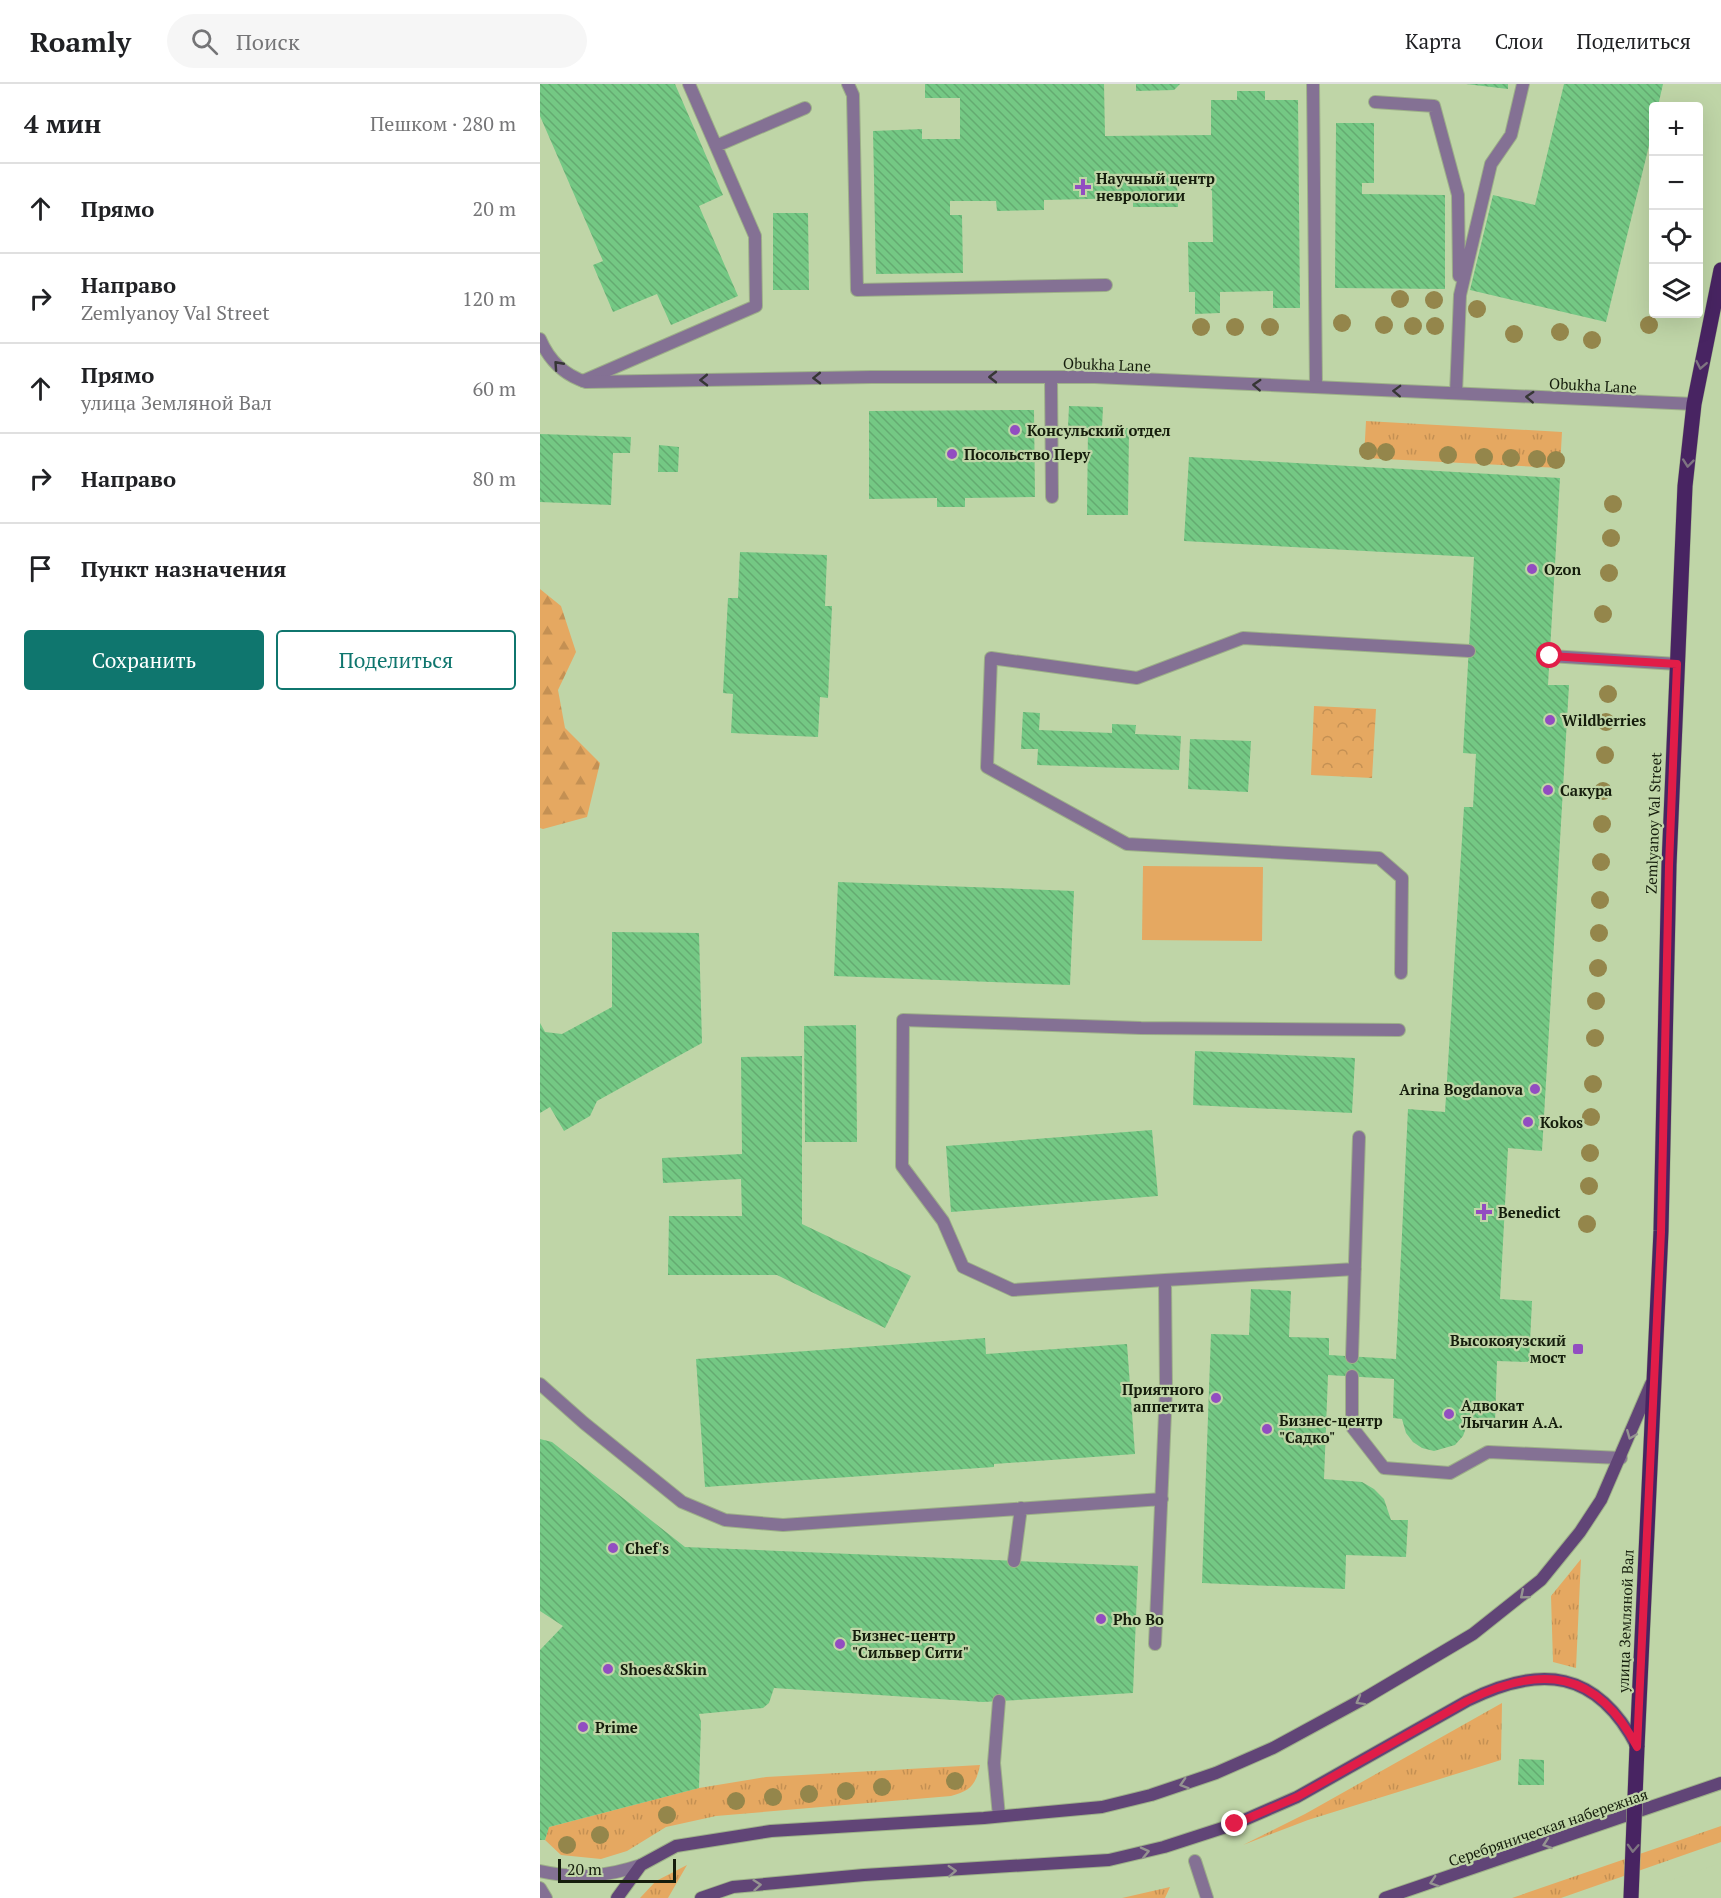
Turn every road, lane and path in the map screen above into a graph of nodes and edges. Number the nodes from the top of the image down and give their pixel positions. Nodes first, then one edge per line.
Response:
1 (690, 84) edge
2 (848, 84) edge
3 (1313, 84) edge
4 (1523, 84) edge
5 (1375, 102) dead end
6 (805, 108) dead end
7 (716, 146) junction
8 (1721, 270) edge
9 (1106, 285) dead end
10 (1460, 295) junction
11 (540, 339) edge
12 (1051, 377) junction
13 (583, 381) junction
14 (1316, 387) junction
15 (1456, 393) junction
16 (1694, 404) junction
17 (1052, 497) dead end
18 (1469, 651) dead end
19 (1550, 656) dead end
20 (1677, 664) junction
21 (1401, 973) dead end
22 (1399, 1030) dead end
23 (1359, 1137) dead end
24 (1355, 1269) junction
25 (1165, 1280) junction
26 (1352, 1357) dead end
27 (1352, 1376) dead end
28 (1653, 1381) junction
29 (540, 1384) edge
30 (1621, 1458) junction
31 (1162, 1499) junction
32 (1021, 1509) junction
33 (1014, 1561) dead end
34 (1155, 1644) dead end
35 (999, 1701) dead end
36 (1637, 1747) junction
37 (1721, 1783) edge
38 (999, 1816) junction
39 (1196, 1861) dead end
40 (640, 1865) junction
41 (540, 1871) edge
42 (540, 1888) edge
43 (546, 1898) edge
44 (618, 1898) edge
45 (701, 1898) edge
46 (1207, 1898) edge
47 (1385, 1898) edge
48 (1631, 1898) edge

1 - 7 street
2 - 9 street
3 - 14 street
4 - 10 street
5 - 10 street
6 - 7 street
7 - 13 street
8 -> 16 main road, Zemlyanoy Val Street
10 - 15 street
13 -> 11 street
12 -> 13 street, Obukha Lane
14 -> 12 street, Obukha Lane
12 - 17 street
15 -> 14 street, Obukha Lane
16 -> 15 street, Obukha Lane
16 -> 20 main road, Zemlyanoy Val Street
18 - 21 street
19 - 20 street
20 - 28 main road, Zemlyanoy Val Street
22 - 25 street
23 - 24 street
24 - 25 street
24 - 26 street
25 - 31 street
27 - 30 street
28 -> 30 main road
28 - 36 main road, улица Земляной Вал
29 - 32 street
30 -> 38 main road
31 - 32 street
31 - 34 street
32 - 33 street
35 - 38 street
45 -> 36 main road
36 -> 48 main road, улица Земляной Вал, bridge
37 -> 47 main road, Серебряническая набережная
38 - 40 main road
39 - 46 street
40 - 41 street
40 - 44 main road
42 - 43 street

